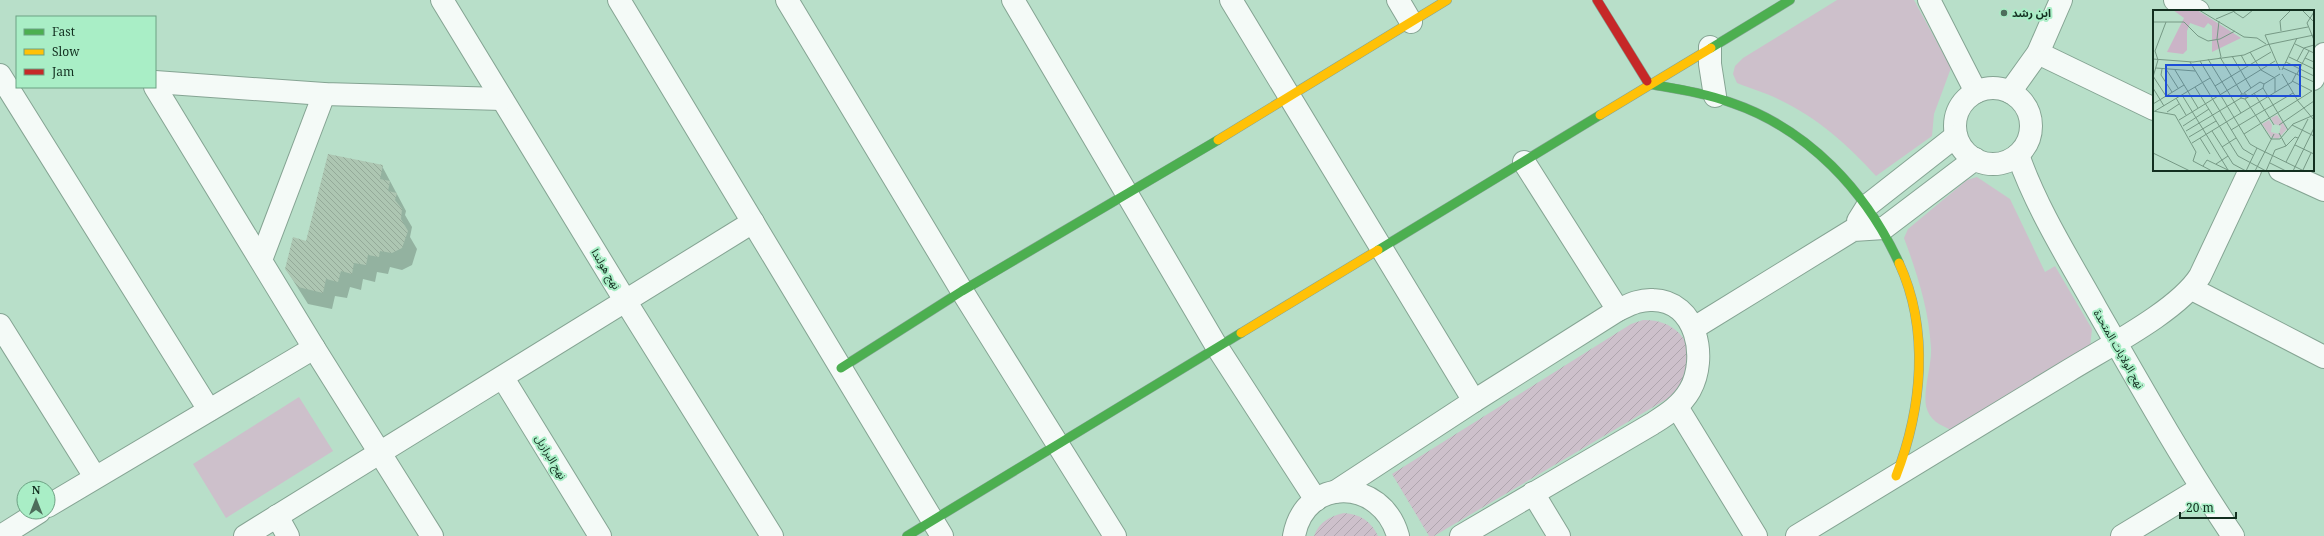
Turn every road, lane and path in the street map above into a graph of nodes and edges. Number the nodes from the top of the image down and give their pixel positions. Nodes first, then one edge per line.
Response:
1 (442, 0) edge
2 (618, 0) edge
3 (787, 0) edge
4 (1013, 0) edge
5 (1231, 0) edge
6 (1398, 0) edge
7 (1447, 0) edge
8 (1597, 0) edge
9 (1790, 0) edge
10 (1929, 0) edge
11 (2061, 0) edge
12 (2175, 0) edge
13 (2196, 10) edge
14 (1411, 22) junction
15 (1710, 47) junction
16 (2038, 53) junction
17 (0, 71) edge
18 (16, 72) edge
19 (0, 75) edge
20 (156, 82) edge
21 (1649, 84) junction
22 (156, 88) edge
23 (1994, 90) junction
24 (324, 94) junction
25 (1715, 96) junction
26 (1290, 98) junction
27 (502, 99) junction
28 (2153, 109) edge
29 (1956, 136) junction
30 (2022, 149) junction
31 (1975, 159) junction
32 (1524, 162) junction
33 (2250, 171) edge
34 (2282, 171) edge
35 (2324, 190) edge
36 (1125, 193) junction
37 (1868, 205) junction
38 (753, 222) junction
39 (1884, 228) junction
40 (1853, 230) junction
41 (1380, 250) junction
42 (261, 260) junction
43 (2192, 289) junction
44 (962, 291) junction
45 (626, 302) junction
46 (1618, 310) junction
47 (0, 325) edge
48 (1694, 328) junction
49 (2115, 342) junction
50 (1217, 347) junction
51 (314, 348) junction
52 (2324, 357) edge
53 (841, 368) junction
54 (503, 378) junction
55 (1474, 401) junction
56 (1677, 407) junction
57 (210, 410) junction
58 (1057, 444) junction
59 (381, 452) junction
60 (1896, 476) junction
61 (95, 477) junction
62 (2201, 488) junction
63 (1533, 493) junction
64 (1326, 496) junction
65 (56, 501) edge
66 (276, 516) junction
67 (26, 520) edge
68 (937, 528) edge
69 (1, 536) edge
70 (245, 536) edge
71 (288, 536) edge
72 (432, 536) edge
73 (600, 536) edge
74 (772, 536) edge
75 (907, 536) edge
76 (1114, 536) edge
77 (1294, 536) edge
78 (1398, 536) edge
79 (1461, 536) edge
80 (1559, 536) edge
81 (1756, 536) edge
82 (1797, 536) edge
83 (2122, 536) edge
84 (2233, 536) edge

1 - 27 street, نهج هولندا
2 - 38 street
3 - 44 street
4 - 36 street
5 - 26 street
6 - 14 street
7 - 14 street
8 - 21 street
9 - 15 street
10 - 23 street, نهج الولايات المتحدة
11 - 16 street
12 - 13 street
14 - 26 street
15 - 21 street
15 - 25 street
16 - 23 street
16 - 28 street
17 - 18 street
19 - 57 street
20 - 24 street
21 - 25 street
21 - 32 street
22 - 42 street
23 - 29 street
23 - 30 street, نهج الولايات المتحدة
24 - 27 street
24 - 42 street
25 - 37 street
26 - 36 street
26 - 41 street
27 - 45 street, نهج هولندا
29 - 31 street
29 - 37 street
30 - 31 street
30 - 49 street, نهج الولايات المتحدة
31 - 39 street
32 - 41 street
32 - 46 street
33 - 43 street
34 - 35 street
36 - 44 street
36 - 50 street
37 - 39 street
37 - 40 street
38 - 45 street
38 - 53 street
39 - 40 street
39 - 60 street
40 - 48 street
41 - 50 street
41 - 55 street
42 - 51 street
43 - 49 street
43 - 52 street
44 - 53 street
44 - 58 street
45 - 54 street
45 - 74 street, نهج هولندا
46 - 48 street
46 - 55 street
47 - 61 street
48 - 56 street
49 - 60 street
49 - 62 street, نهج الولايات المتحدة
50 - 58 street
50 - 64 street
51 - 57 street
51 - 59 street
53 - 68 street
54 - 59 street
54 - 73 street, نهج البرازيل
55 - 64 street
56 - 63 street
56 - 81 street
57 - 61 street
58 - 68 street
58 - 76 street
59 - 66 street
59 - 72 street
60 - 82 street
61 - 65 street
62 - 83 street
62 - 84 street, نهج الولايات المتحدة
63 - 79 street
63 - 80 street
64 - 77 street
64 - 78 street
66 - 70 street
66 - 71 street
67 - 69 street
68 - 75 street

